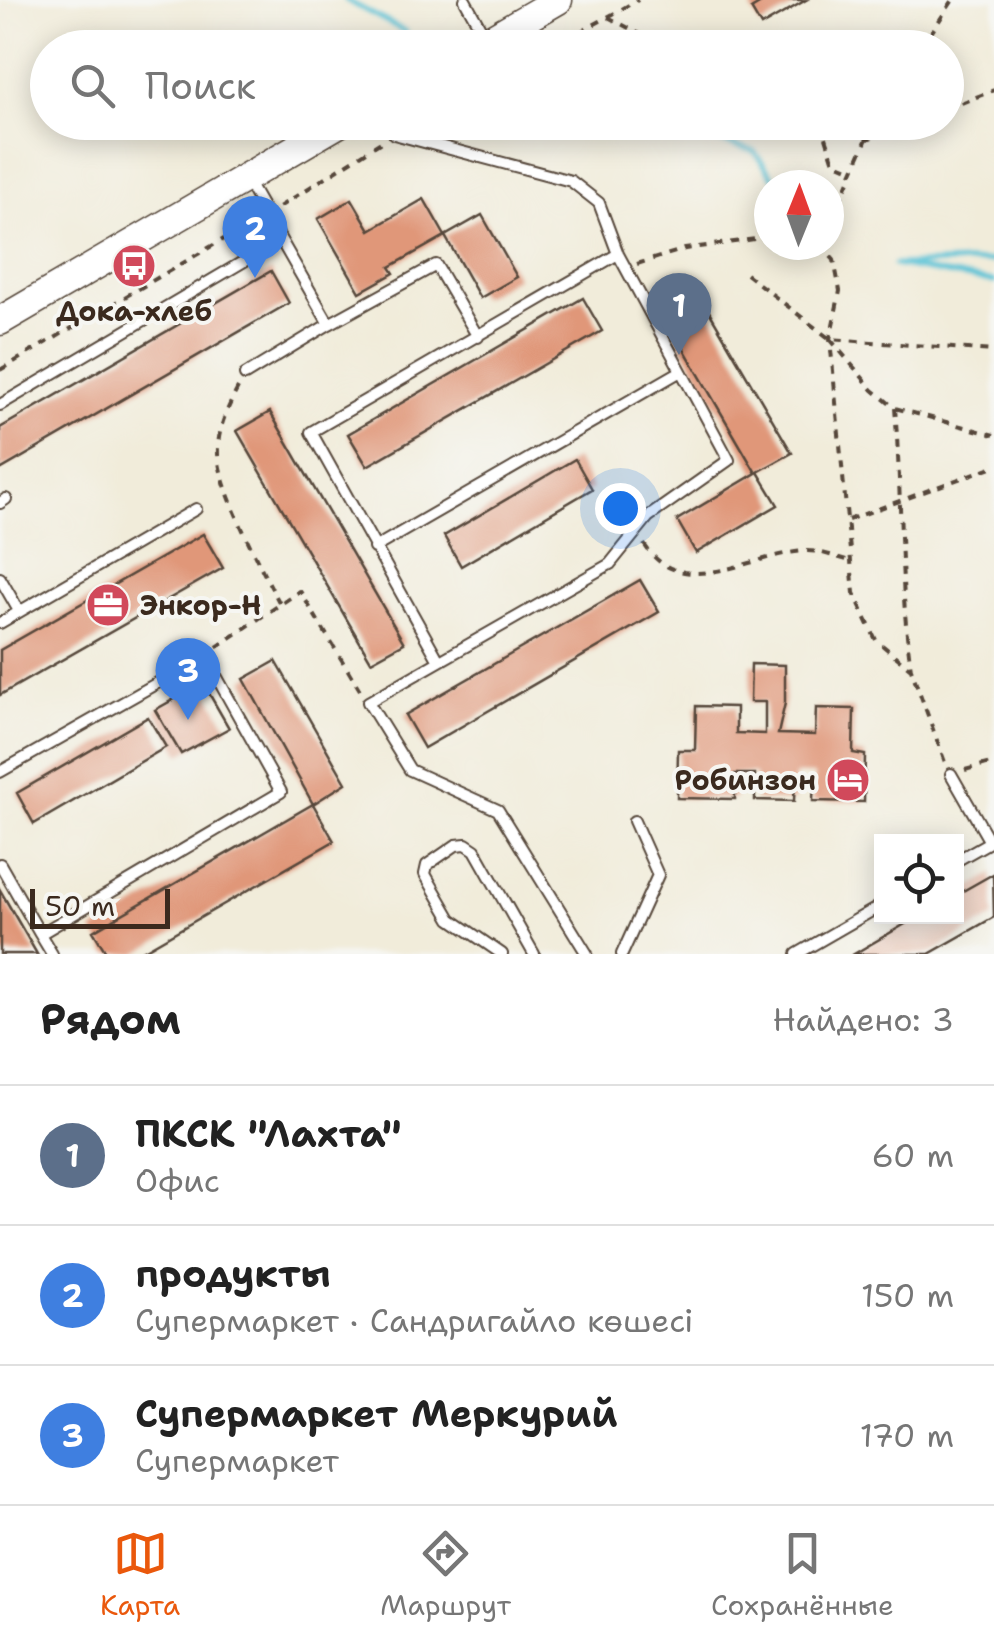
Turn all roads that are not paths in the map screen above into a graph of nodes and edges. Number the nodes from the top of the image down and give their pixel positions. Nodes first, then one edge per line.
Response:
1 (465, 0) edge
2 (558, 0) edge
3 (476, 30) edge
4 (506, 30) edge
5 (312, 140) edge
6 (417, 140) edge
7 (246, 180) junction
8 (280, 240) junction
9 (618, 254) junction
10 (0, 321) edge
11 (329, 324) junction
12 (478, 337) junction
13 (682, 372) junction
14 (244, 375) road end
15 (0, 405) edge
16 (196, 509) dead end
17 (374, 548) junction
18 (0, 578) edge
19 (20, 611) junction
20 (0, 623) edge
21 (439, 661) junction
22 (0, 772) edge
23 (951, 774) road end
24 (634, 820) dead end
25 (992, 841) edge
26 (964, 857) edge
27 (0, 864) edge
28 (874, 910) edge
29 (40, 934) junction
30 (52, 954) edge
31 (502, 954) edge
32 (534, 954) edge
33 (588, 954) edge
34 (622, 954) edge
35 (796, 954) edge

1 - 3 lane
2 - 4 street
5 - 7 street
6 - 9 lane
7 - 8 lane
7 - 10 street
8 - 11 lane
8 - 15 lane
9 - 12 lane
9 - 13 lane
11 - 12 lane
11 - 14 lane
12 - 17 lane
13 - 17 lane
13 - 21 lane
16 - 19 lane
17 - 21 lane
18 - 19 lane
19 - 20 lane
21 - 33 lane
22 - 29 lane
23 - 25 lane
24 - 34 lane
25 - 26 lane
27 - 29 lane
28 - 35 lane
29 - 30 lane
31 - 32 lane

